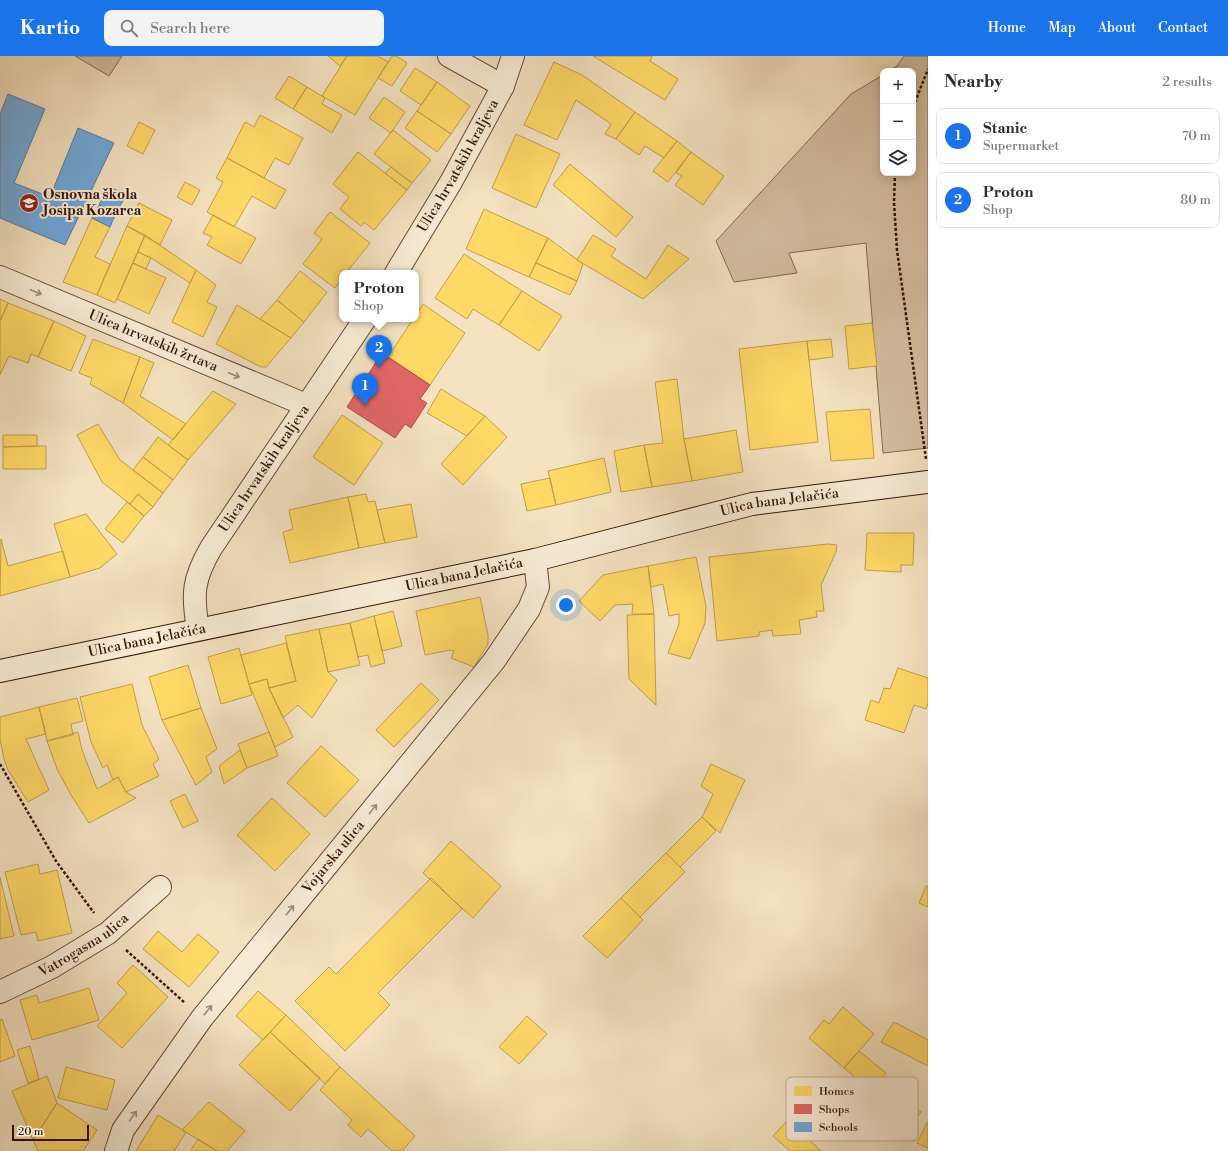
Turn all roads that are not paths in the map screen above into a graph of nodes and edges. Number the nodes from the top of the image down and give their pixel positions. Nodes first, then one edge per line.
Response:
1 (449, 56) edge
2 (514, 56) edge
3 (503, 86) junction
4 (398, 270) edge
5 (0, 277) edge
6 (363, 322) edge
7 (306, 405) junction
8 (927, 472) edge
9 (535, 560) junction
10 (198, 629) junction
11 (0, 672) edge
12 (160, 887) dead end
13 (0, 992) edge
14 (116, 1151) edge

1 - 3 street
2 - 3 street, Ulica hrvatskih kraljeva
3 - 4 street, Ulica hrvatskih kraljeva
5 -> 7 street, Ulica hrvatskih žrtava
6 - 7 street, Ulica hrvatskih kraljeva
7 - 10 street, Ulica hrvatskih kraljeva
8 - 9 street, Ulica bana Jelačića
9 - 10 street, Ulica bana Jelačića
14 -> 9 street, Vojarska ulica
10 - 11 street, Ulica bana Jelačića
12 - 13 street, Vatrogasna ulica

